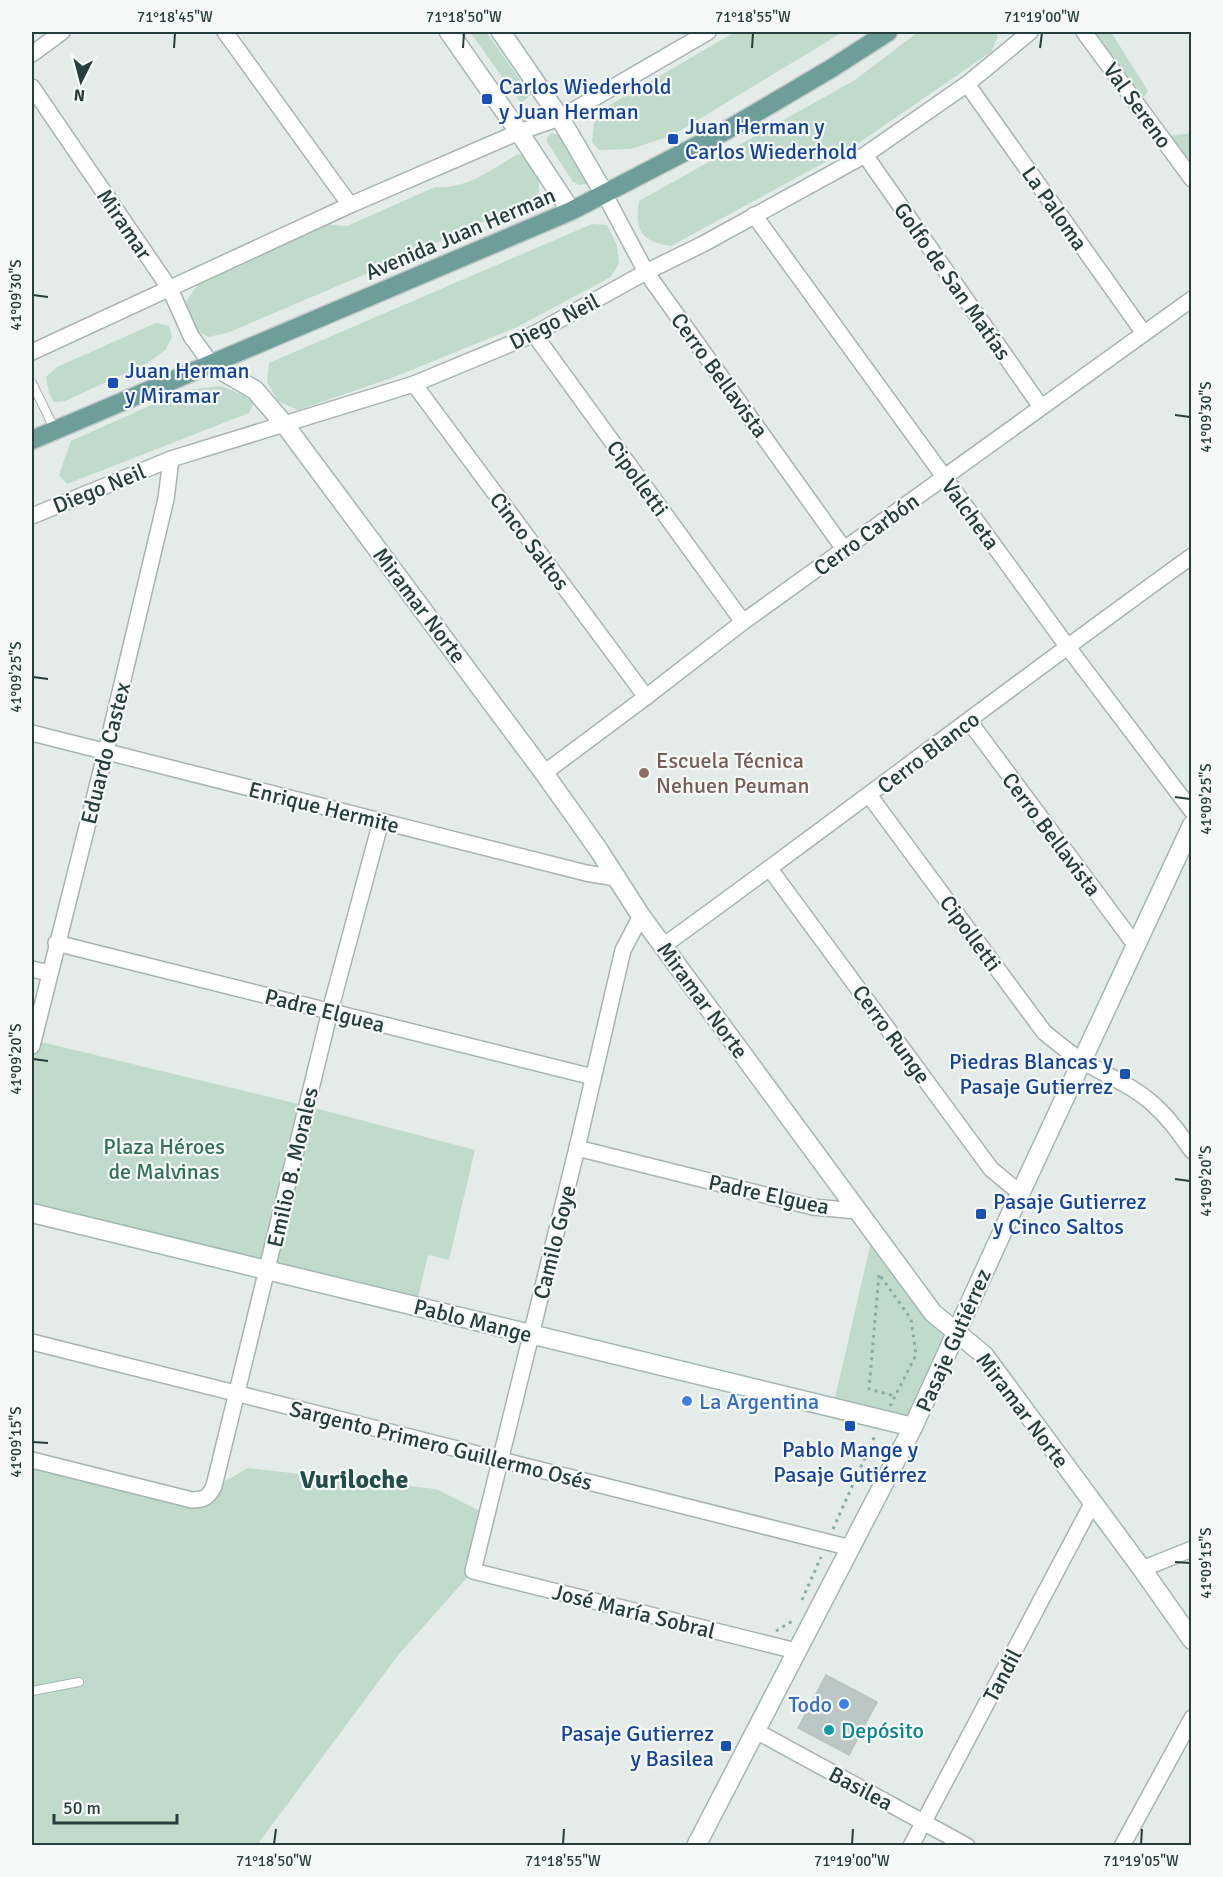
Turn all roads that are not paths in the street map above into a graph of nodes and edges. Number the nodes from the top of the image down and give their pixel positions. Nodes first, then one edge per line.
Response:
1 (62, 32) edge
2 (225, 32) edge
3 (449, 32) edge
4 (501, 32) edge
5 (708, 32) edge
6 (888, 32) edge
7 (1030, 32) edge
8 (1084, 32) edge
9 (32, 54) edge
10 (967, 84) junction
11 (32, 87) edge
12 (560, 118) junction
13 (519, 132) junction
14 (865, 155) junction
15 (1191, 179) edge
16 (605, 195) junction
17 (350, 205) junction
18 (571, 211) junction
19 (754, 215) junction
20 (646, 272) junction
21 (170, 289) junction
22 (1191, 299) edge
23 (1143, 332) junction
24 (534, 334) junction
25 (32, 352) edge
26 (212, 365) junction
27 (32, 382) edge
28 (414, 384) junction
29 (1041, 407) junction
30 (285, 425) junction
31 (55, 430) junction
32 (32, 440) edge
33 (171, 459) junction
34 (945, 477) junction
35 (32, 516) edge
36 (844, 549) junction
37 (1191, 556) edge
38 (743, 622) junction
39 (1067, 646) junction
40 (646, 698) junction
41 (969, 722) junction
42 (32, 733) edge
43 (106, 751) junction
44 (544, 773) junction
45 (869, 795) junction
46 (1191, 811) edge
47 (381, 821) junction
48 (1191, 825) edge
49 (770, 868) junction
50 (616, 878) junction
51 (641, 916) junction
52 (56, 944) junction
53 (663, 946) junction
54 (1136, 946) junction
55 (32, 969) edge
56 (49, 973) junction
57 (330, 1011) junction
58 (32, 1046) edge
59 (1082, 1061) junction
60 (593, 1077) junction
61 (577, 1148) junction
62 (1191, 1151) edge
63 (1020, 1193) junction
64 (857, 1211) junction
65 (32, 1213) edge
66 (268, 1270) junction
67 (956, 1331) junction
68 (531, 1334) junction
69 (32, 1342) edge
70 (237, 1393) junction
71 (914, 1427) junction
72 (32, 1460) edge
73 (499, 1460) junction
74 (1092, 1504) junction
75 (851, 1548) junction
76 (1191, 1549) edge
77 (1142, 1569) junction
78 (473, 1571) joint
79 (1191, 1640) edge
80 (796, 1651) junction
81 (80, 1682) dead end
82 (32, 1691) edge
83 (1191, 1718) edge
84 (756, 1731) junction
85 (924, 1822) junction
86 (696, 1845) edge
87 (911, 1845) edge
88 (967, 1845) edge
89 (1122, 1845) edge

1 - 9 street
2 - 17 street
3 - 13 street
4 - 12 street
5 - 12 street
6 - 16 main road, Avenida Juan Herman
7 - 10 street, Diego Neil
8 - 15 street, Val Sereno
10 - 14 street, Diego Neil
10 - 23 street, La Paloma
11 - 21 street, Miramar
12 - 13 street
12 - 16 street
13 - 17 street
13 - 18 street
14 - 19 street, Diego Neil
14 - 29 street, Golfo de San Matías
16 - 18 main road, Avenida Juan Herman
16 - 20 street, Cerro Bellavista
17 - 21 street
18 - 26 main road, Avenida Juan Herman
19 - 20 street, Diego Neil
19 - 34 street, Valcheta
20 - 24 street, Diego Neil
20 - 36 street, Cerro Bellavista
21 - 25 street
21 - 26 street, Miramar
22 - 23 street, Cerro Carbón
23 - 29 street, Cerro Carbón
24 - 28 street, Diego Neil
24 - 38 street, Cipolletti
26 - 30 street, Miramar Norte
26 - 31 main road, Avenida Juan Herman
27 - 31 lane
28 - 30 street, Diego Neil
28 - 40 street, Cinco Saltos
29 - 34 street, Cerro Carbón
30 - 33 street, Diego Neil
30 - 44 street, Miramar Norte
31 - 32 main road, Avenida Juan Herman
33 - 35 street, Diego Neil
33 - 43 street, Eduardo Castex
34 - 36 street, Cerro Carbón
34 - 39 street, Valcheta
36 - 38 street, Cerro Carbón
37 - 39 street, Cerro Blanco
38 - 40 street, Cerro Carbón
39 - 41 street, Cerro Blanco
39 - 46 street, Valcheta
40 - 44 street, Cerro Carbón
41 - 45 street, Cerro Blanco
41 - 54 street, Cerro Bellavista
42 - 43 street, Enrique Hermite
43 - 47 street, Enrique Hermite
43 - 52 street, Eduardo Castex
44 - 50 street, Miramar Norte
45 - 49 street, Cerro Blanco
45 - 59 street, Cipolletti
47 - 50 street, Enrique Hermite
47 - 57 street, Emilio B. Morales
48 - 54 street, Pasaje Gutiérrez
49 - 53 street, Cerro Blanco
49 - 63 street, Cerro Runge
50 - 51 street, Miramar Norte
51 - 53 street, Miramar Norte
51 - 60 street, Camilo Goye
52 - 56 street, Eduardo Castex
52 - 57 street, Padre Elguea
53 - 64 street, Miramar Norte
54 - 59 street, Pasaje Gutiérrez
55 - 56 street
56 - 58 street, Eduardo Castex
57 - 60 street, Padre Elguea
57 - 66 street, Emilio B. Morales
59 - 62 street, Cipolletti
59 - 63 street, Pasaje Gutiérrez
60 - 61 street, Camilo Goye
61 - 64 street, Padre Elguea
61 - 68 street, Camilo Goye
63 - 67 street, Pasaje Gutiérrez
64 - 67 street, Miramar Norte
65 - 66 street, Pablo Mange
66 - 68 street, Pablo Mange
66 - 70 street, Emilio B. Morales
67 - 71 street, Pasaje Gutiérrez
67 - 74 street, Miramar Norte
68 - 71 street, Pablo Mange
68 - 73 street, Camilo Goye
69 - 70 street, Sargento Primero Guillermo Osés
70 - 72 street, Emilio B. Morales
70 - 73 street, Sargento Primero Guillermo Osés
71 - 75 street, Pasaje Gutiérrez
73 - 75 street, Sargento Primero Guillermo Osés
73 - 78 street, Camilo Goye
74 - 77 street, Miramar Norte
74 - 85 street, Tandil
75 - 80 street, Pasaje Gutiérrez
76 - 77 street
77 - 79 street, Miramar Norte
78 - 80 street, José María Sobral
80 - 84 street, Pasaje Gutiérrez
81 - 82 lane
83 - 89 street
84 - 85 street, Basilea
84 - 86 street, Pasaje Gutiérrez
85 - 87 street, Tandil
85 - 88 street, Basilea

